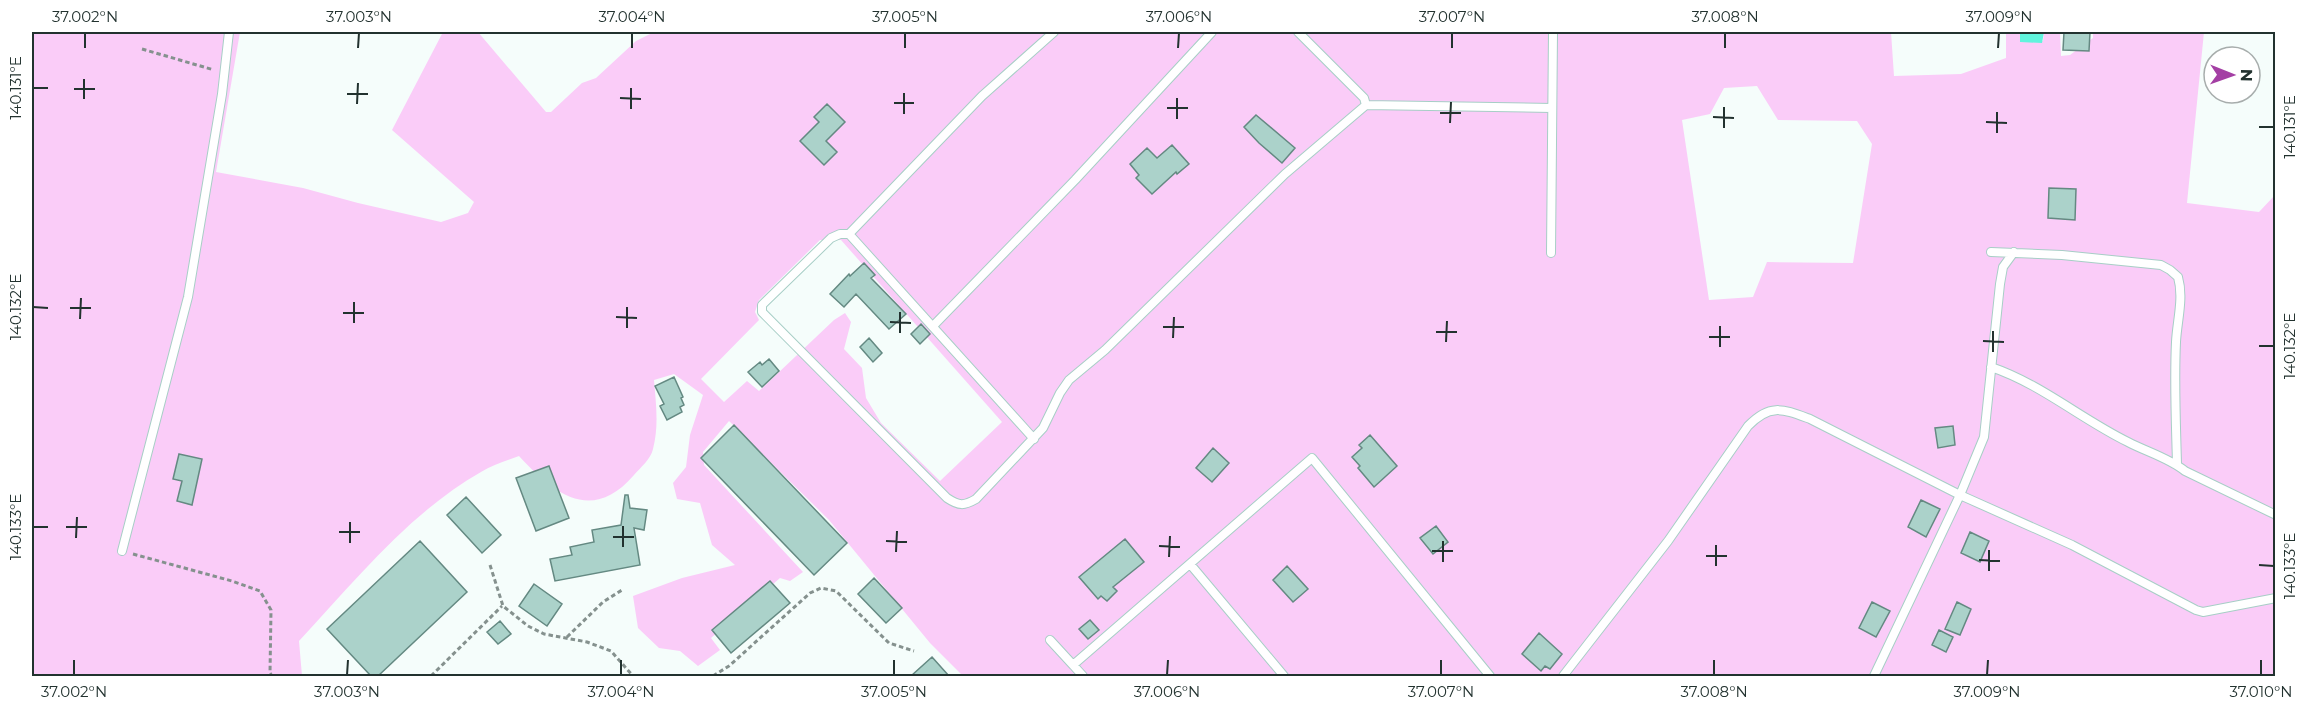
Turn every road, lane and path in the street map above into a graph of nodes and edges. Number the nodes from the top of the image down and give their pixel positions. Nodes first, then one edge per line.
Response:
1 (229, 32) edge
2 (1054, 32) edge
3 (1212, 32) edge
4 (1298, 32) edge
5 (1553, 32) edge
6 (142, 50) dead end
7 (224, 73) junction
8 (1366, 105) junction
9 (1552, 108) junction
10 (849, 234) junction
11 (1991, 252) dead end
12 (2014, 252) junction
13 (1551, 253) dead end
14 (933, 326) junction
15 (1991, 367) junction
16 (1034, 439) junction
17 (2177, 464) junction
18 (1960, 495) junction
19 (2276, 515) edge
20 (122, 551) joint
21 (1190, 564) junction
22 (490, 565) dead end
23 (622, 590) dead end
24 (2276, 598) edge
25 (503, 606) junction
26 (566, 638) junction
27 (1050, 640) dead end
28 (914, 651) dead end
29 (1073, 665) junction
30 (272, 676) edge
31 (431, 676) edge
32 (633, 676) edge
33 (713, 676) edge
34 (1083, 676) edge
35 (1284, 676) edge
36 (1490, 676) edge
37 (1563, 676) edge
38 (1874, 676) edge

1 - 7 lane
2 - 10 lane
3 - 14 lane
4 - 8 lane
5 - 9 lane
6 - 7 path
7 - 20 lane
8 - 9 lane
8 - 16 lane
9 - 13 lane
10 - 14 lane
10 - 16 lane
11 - 12 lane
12 - 15 lane
12 - 17 lane
14 - 16 lane
15 - 17 lane
15 - 18 lane
17 - 19 lane
18 - 24 lane
18 - 37 lane
18 - 38 lane
20 - 30 path
21 - 29 lane
21 - 35 lane
21 - 36 lane
22 - 25 path
23 - 26 path
25 - 26 path
25 - 31 path
26 - 32 path
27 - 29 lane
28 - 33 path
29 - 34 lane

